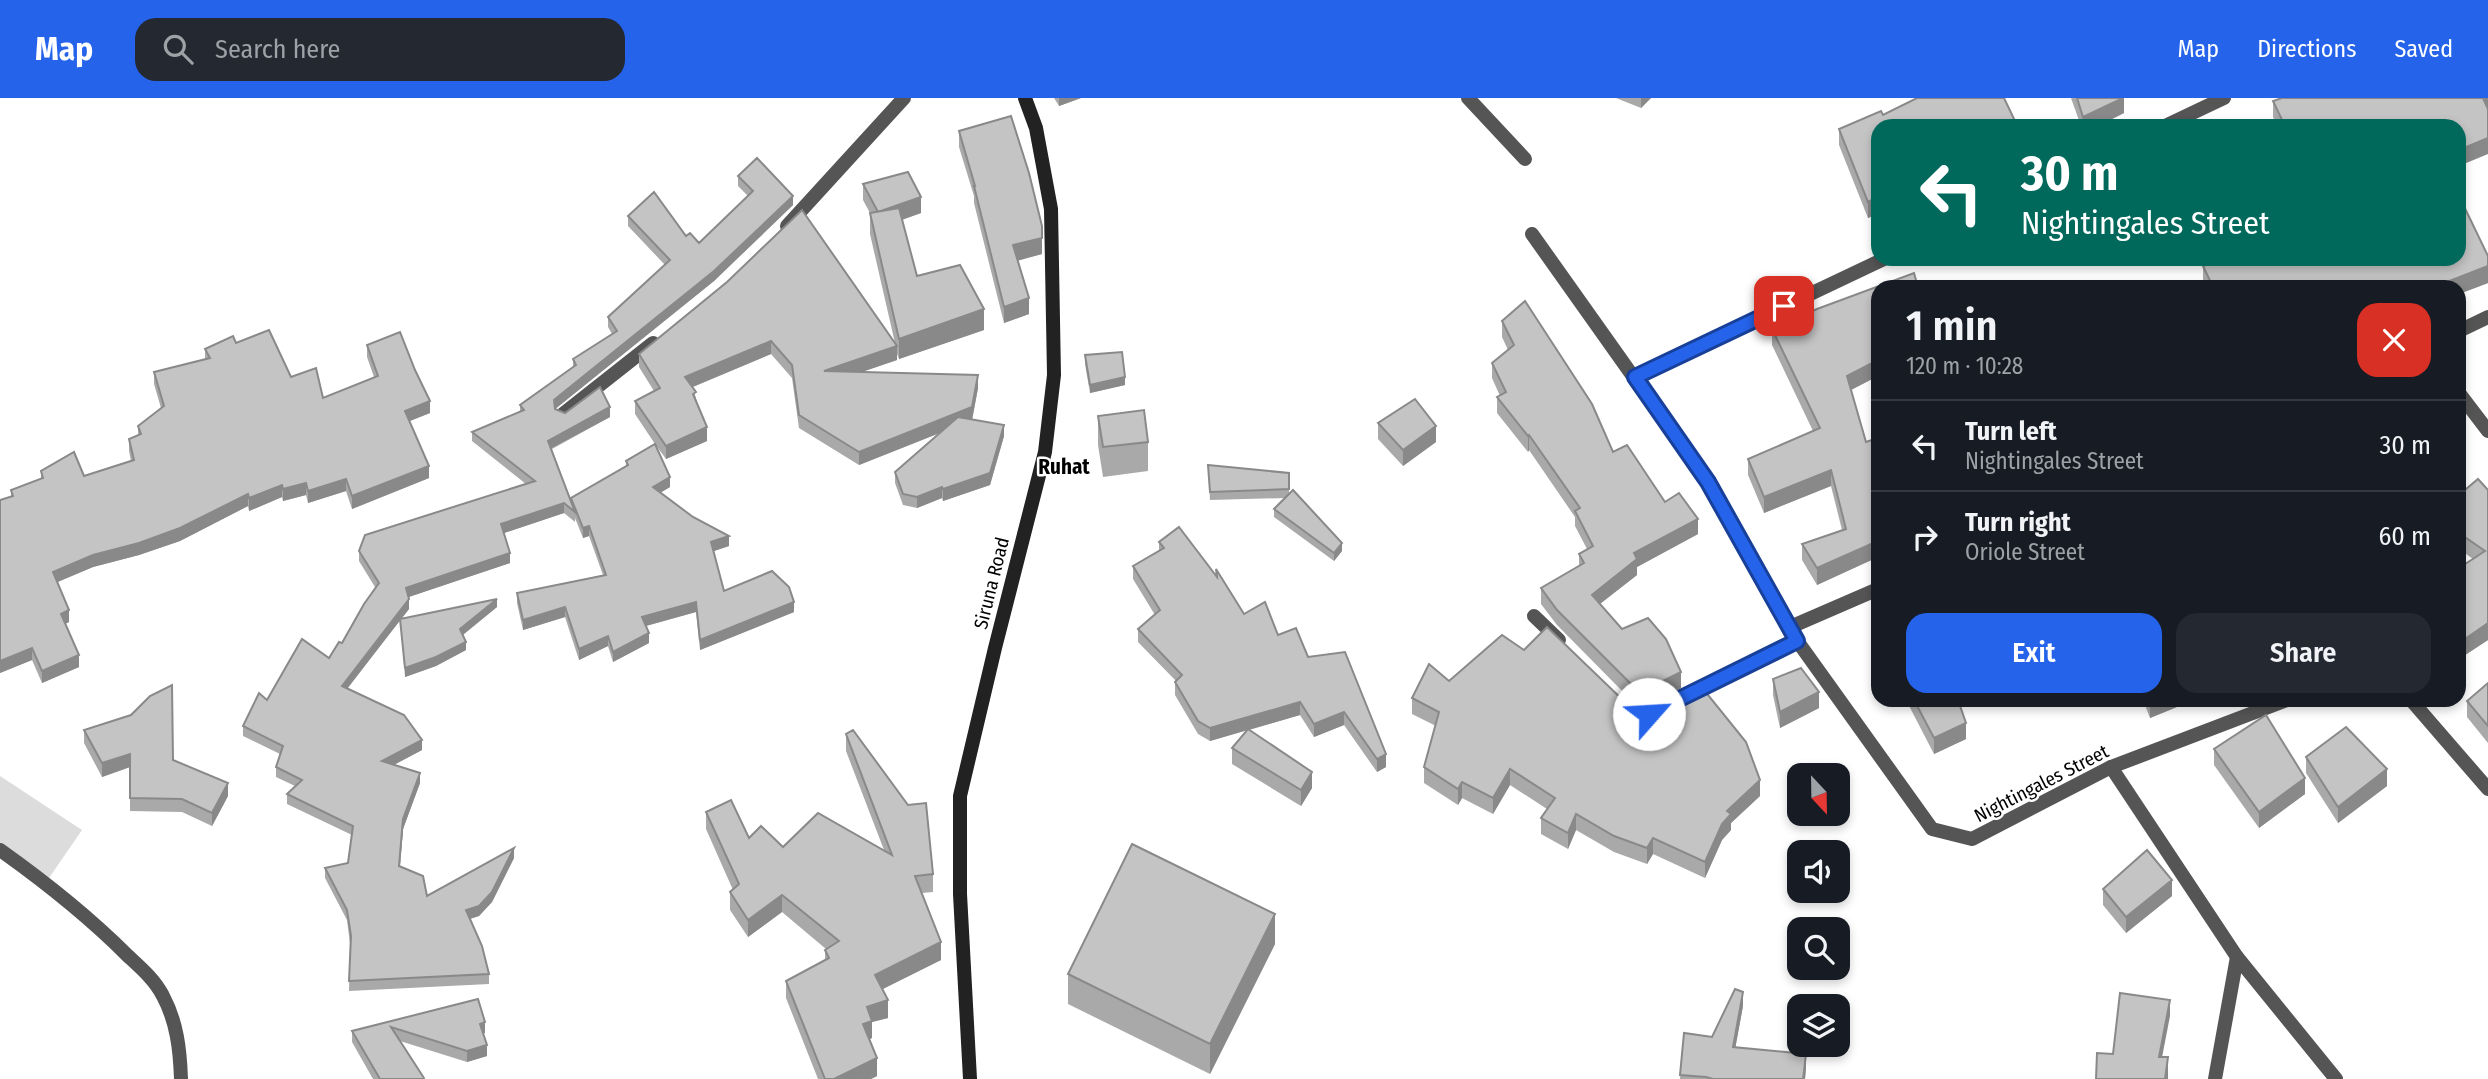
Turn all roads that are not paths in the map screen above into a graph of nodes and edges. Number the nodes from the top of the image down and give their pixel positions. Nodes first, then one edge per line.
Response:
1 (904, 98) edge
2 (1025, 98) edge
3 (1468, 98) edge
4 (2224, 98) edge
5 (2180, 119) edge
6 (1525, 159) dead end
7 (1532, 234) dead end
8 (774, 239) edge
9 (1871, 265) edge
10 (2488, 317) edge
11 (2466, 328) edge
12 (663, 335) edge
13 (1635, 377) junction
14 (2466, 402) edge
15 (563, 414) edge
16 (2488, 431) edge
17 (1871, 592) edge
18 (1534, 616) dead end
19 (1788, 628) junction
20 (1797, 641) junction
21 (1571, 653) edge
22 (1669, 705) edge
23 (2269, 707) edge
24 (2417, 707) edge
25 (2111, 767) junction
26 (2488, 789) edge
27 (0, 850) edge
28 (2237, 957) junction
29 (181, 1079) edge
30 (970, 1079) edge
31 (2215, 1079) edge
32 (2336, 1079) edge

1 - 8 street
2 - 30 street, Siruna Road
3 - 6 street
4 - 5 street
7 - 13 street, Nightingales Street
9 - 13 street
10 - 11 street
12 - 15 street
13 - 19 street, Nightingales Street
14 - 16 street
17 - 19 street
18 - 21 street
19 - 20 street, Nightingales Street
20 - 22 street
20 - 25 street, Nightingales Street
23 - 25 street, Nightingales Street
24 - 26 street
25 - 28 street
27 - 29 street
28 - 31 street
28 - 32 street

